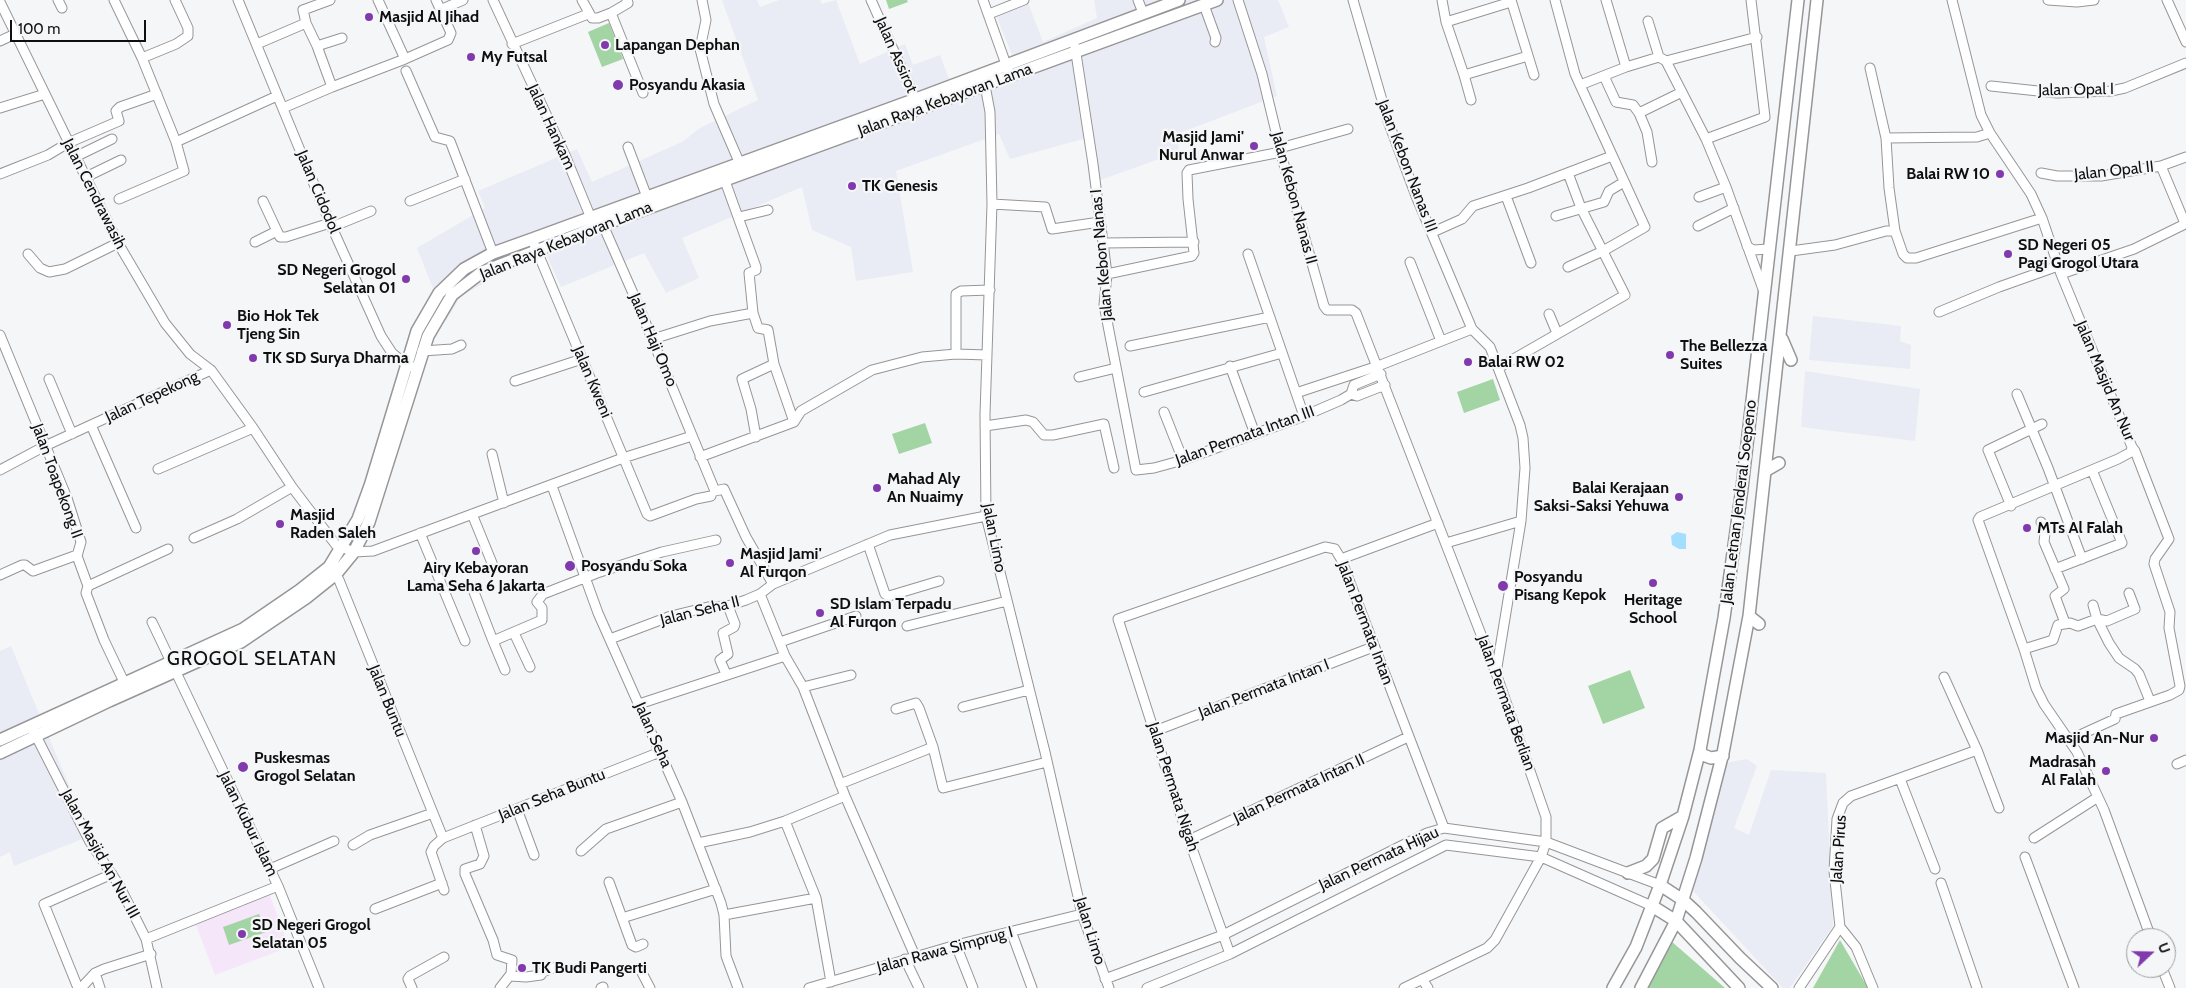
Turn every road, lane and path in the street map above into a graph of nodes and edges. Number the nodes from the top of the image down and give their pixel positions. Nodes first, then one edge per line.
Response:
1 (114, 0) edge
2 (175, 0) edge
3 (238, 0) edge
4 (330, 0) edge
5 (378, 0) edge
6 (436, 0) edge
7 (463, 0) edge
8 (493, 0) edge
9 (582, 0) edge
10 (627, 0) edge
11 (702, 0) edge
12 (871, 0) edge
13 (983, 0) edge
14 (1024, 0) edge
15 (1138, 0) edge
16 (1179, 0) edge
17 (1217, 0) edge
18 (1238, 0) edge
19 (1352, 0) edge
20 (1442, 0) edge
21 (1555, 0) edge
22 (1606, 0) edge
23 (1751, 0) edge
24 (1798, 0) edge
25 (1817, 0) edge
26 (1952, 0) edge
27 (2048, 0) edge
28 (2094, 0) edge
29 (2167, 0) edge
30 (1511, 1) edge
31 (0, 2) edge
32 (1204, 5) junction
33 (440, 10) junction
34 (611, 13) junction
35 (1143, 13) junction
36 (588, 14) junction
37 (988, 14) junction
38 (1648, 21) dead end
39 (1446, 22) junction
40 (306, 23) junction
41 (15, 34) junction
42 (1757, 37) junction
43 (342, 38) dead end
44 (1072, 40) junction
45 (0, 41) edge
46 (1215, 42) dead end
47 (2186, 42) edge
48 (257, 44) junction
49 (512, 44) junction
50 (318, 46) junction
51 (1076, 52) junction
52 (1528, 56) junction
53 (142, 58) junction
54 (405, 59) junction
55 (1662, 59) junction
56 (2186, 63) edge
57 (1791, 64) junction
58 (1006, 65) junction
59 (1626, 67) junction
60 (1810, 68) junction
61 (1870, 68) dead end
62 (406, 71) dead end
63 (982, 74) junction
64 (1464, 75) junction
65 (1534, 75) dead end
66 (1604, 76) junction
67 (1010, 77) junction
68 (1580, 85) junction
69 (986, 86) junction
70 (1991, 86) dead end
71 (332, 87) junction
72 (1682, 92) junction
73 (643, 93) dead end
74 (45, 94) junction
75 (157, 94) junction
76 (277, 96) junction
77 (1471, 100) dead end
78 (918, 105) junction
79 (0, 108) edge
80 (283, 108) junction
81 (1640, 113) junction
82 (1348, 129) dead end
83 (1990, 133) junction
84 (1886, 138) junction
85 (112, 139) dead end
86 (1706, 139) junction
87 (176, 142) junction
88 (68, 143) junction
89 (628, 147) dead end
90 (1281, 150) junction
91 (1612, 156) junction
92 (75, 157) junction
93 (2186, 157) edge
94 (121, 160) dead end
95 (761, 162) junction
96 (1652, 162) dead end
97 (740, 164) junction
98 (2161, 166) junction
99 (1568, 173) junction
100 (2042, 173) dead end
101 (0, 174) edge
102 (86, 177) junction
103 (465, 179) junction
104 (725, 181) junction
105 (1624, 182) junction
106 (1726, 187) junction
107 (1506, 196) junction
108 (647, 197) junction
109 (1699, 198) dead end
110 (119, 199) dead end
111 (264, 201) dead end
112 (410, 201) dead end
113 (992, 204) junction
114 (1581, 208) junction
115 (1734, 208) junction
116 (768, 210) dead end
117 (370, 211) dead end
118 (1556, 216) dead end
119 (739, 217) junction
120 (2042, 218) junction
121 (596, 223) junction
122 (1093, 223) dead end
123 (331, 225) junction
124 (1698, 226) dead end
125 (277, 231) junction
126 (1895, 231) junction
127 (1433, 232) junction
128 (256, 242) dead end
129 (1194, 242) junction
130 (118, 243) junction
131 (1103, 243) junction
132 (534, 244) junction
133 (1747, 246) junction
134 (1769, 249) junction
135 (1603, 251) junction
136 (1791, 251) junction
137 (28, 254) dead end
138 (494, 254) junction
139 (1248, 254) dead end
140 (1410, 262) dead end
141 (1531, 263) dead end
142 (1568, 268) dead end
143 (2059, 270) junction
144 (1107, 274) junction
145 (990, 290) junction
146 (1765, 293) junction
147 (1939, 312) dead end
148 (753, 313) junction
149 (1549, 314) dead end
150 (1270, 317) junction
151 (1472, 329) junction
152 (1557, 333) junction
153 (0, 335) edge
154 (1781, 338) junction
155 (653, 340) junction
156 (1441, 342) junction
157 (461, 345) dead end
158 (1130, 346) dead end
159 (3, 351) edge
160 (422, 352) junction
161 (1282, 353) junction
162 (956, 354) junction
163 (987, 355) junction
164 (582, 359) junction
165 (1791, 360) dead end
166 (774, 364) junction
167 (1230, 366) junction
168 (412, 367) junction
169 (1116, 368) junction
170 (1498, 368) junction
171 (211, 370) junction
172 (1380, 370) junction
173 (1079, 378) dead end
174 (50, 379) dead end
175 (515, 381) dead end
176 (1385, 385) junction
177 (1144, 392) dead end
178 (1296, 393) junction
179 (1351, 394) junction
180 (2017, 394) dead end
181 (1164, 412) dead end
182 (1304, 416) junction
183 (794, 422) junction
184 (2042, 424) dead end
185 (91, 425) junction
186 (984, 426) junction
187 (253, 428) junction
188 (2032, 428) junction
189 (72, 434) junction
190 (1255, 434) junction
191 (692, 436) junction
192 (756, 437) junction
193 (45, 446) junction
194 (2132, 448) junction
195 (492, 454) dead end
196 (700, 457) junction
197 (623, 458) junction
198 (1183, 460) junction
199 (1779, 463) dead end
200 (1114, 468) dead end
201 (158, 469) dead end
202 (0, 470) edge
203 (1136, 470) joint
204 (2092, 470) junction
205 (1765, 471) junction
206 (552, 486) junction
207 (292, 487) junction
208 (2056, 487) junction
209 (711, 496) dead end
210 (504, 503) junction
211 (2011, 506) junction
212 (472, 514) junction
213 (986, 516) junction
214 (1522, 521) junction
215 (2041, 522) dead end
216 (1438, 523) junction
217 (136, 528) dead end
218 (420, 534) junction
219 (194, 538) dead end
220 (716, 540) dead end
221 (1446, 543) junction
222 (868, 544) junction
223 (342, 548) junction
224 (168, 549) dead end
225 (354, 552) junction
226 (77, 555) junction
227 (2082, 558) junction
228 (1341, 559) junction
229 (492, 563) dead end
230 (2055, 569) junction
231 (332, 570) junction
232 (0, 575) edge
233 (584, 578) junction
234 (939, 582) dead end
235 (773, 584) junction
236 (88, 586) junction
237 (474, 592) dead end
238 (2129, 593) dead end
239 (760, 594) junction
240 (1007, 601) junction
241 (2093, 605) dead end
242 (728, 606) junction
243 (856, 616) dead end
244 (1749, 616) junction
245 (1118, 618) joint
246 (2097, 619) junction
247 (152, 622) dead end
248 (1759, 624) dead end
249 (2066, 624) junction
250 (907, 626) dead end
251 (514, 633) junction
252 (610, 639) junction
253 (465, 641) dead end
254 (493, 641) junction
255 (780, 642) junction
256 (1373, 647) junction
257 (2024, 649) junction
258 (786, 656) junction
259 (173, 667) junction
260 (530, 667) dead end
261 (505, 670) dead end
262 (1496, 673) junction
263 (726, 674) junction
264 (851, 675) dead end
265 (1944, 677) dead end
266 (124, 682) junction
267 (803, 687) junction
268 (1029, 690) junction
269 (107, 696) junction
270 (2150, 701) junction
271 (639, 704) junction
272 (963, 707) dead end
273 (896, 709) dead end
274 (34, 731) junction
275 (1155, 731) junction
276 (1408, 737) junction
277 (0, 740) edge
278 (2069, 740) junction
279 (933, 747) junction
280 (1700, 750) junction
281 (1976, 750) junction
282 (660, 752) junction
283 (0, 753) edge
284 (1723, 756) junction
285 (1047, 762) junction
286 (1900, 779) junction
287 (840, 784) junction
288 (845, 796) junction
289 (2098, 797) junction
290 (682, 802) junction
291 (1999, 808) dead end
292 (517, 809) junction
293 (432, 813) junction
294 (1684, 816) junction
295 (785, 821) junction
296 (475, 825) junction
297 (1444, 828) junction
298 (443, 838) junction
299 (2034, 838) dead end
300 (1189, 840) junction
301 (334, 842) dead end
302 (1546, 842) junction
303 (698, 843) junction
304 (353, 844) dead end
305 (581, 851) dead end
306 (534, 855) dead end
307 (1541, 857) junction
308 (2025, 857) dead end
309 (270, 869) junction
310 (1936, 869) dead end
311 (1628, 873) junction
312 (112, 874) junction
313 (609, 882) dead end
314 (1941, 883) dead end
315 (1660, 885) junction
316 (278, 886) junction
317 (716, 889) junction
318 (816, 898) junction
319 (1683, 900) junction
320 (1652, 906) junction
321 (375, 909) dead end
322 (1082, 914) junction
323 (724, 915) junction
324 (622, 918) junction
325 (1676, 921) junction
326 (1840, 928) junction
327 (2147, 928) edge
328 (1011, 931) junction
329 (1223, 936) junction
330 (146, 939) junction
331 (643, 944) dead end
332 (956, 945) junction
333 (151, 954) junction
334 (1230, 954) junction
335 (444, 957) dead end
336 (910, 958) junction
337 (558, 966) dead end
338 (640, 969) dead end
339 (95, 973) junction
340 (510, 976) junction
341 (1105, 978) junction
342 (843, 979) junction
343 (1422, 979) junction
344 (831, 982) junction
345 (79, 988) edge
346 (100, 988) edge
347 (157, 988) edge
348 (319, 988) edge
349 (412, 988) edge
350 (500, 988) edge
351 (650, 988) edge
352 (738, 988) edge
353 (809, 988) edge
354 (846, 988) edge
355 (919, 988) edge
356 (973, 988) edge
357 (1032, 988) edge
358 (1109, 988) edge
359 (1147, 988) edge
360 (1404, 988) edge
361 (1428, 988) edge
362 (1613, 988) edge
363 (1640, 988) edge
364 (1740, 988) edge
365 (1772, 988) edge
366 (1799, 988) edge
367 (1873, 988) edge
368 (1977, 988) edge
369 (2074, 988) edge

1 - 53 street
2 - 53 street
3 - 48 street, Jalan Cidodol
4 - 40 street
5 - 54 street
6 - 33 street
7 - 33 street
8 - 49 street, Jalan Hankam
9 - 36 street
10 - 34 street
11 - 97 street
12 - 78 street, Jalan Assirot
13 - 37 street
14 - 37 street
15 - 35 street
16 - 35 main road, Jalan Raya Kebayoran Lama
17 - 32 main road, Jalan Raya Kebayoran Lama
18 - 90 street, Jalan Kebon Nanas II
19 - 127 street, Jalan Kebon Nanas III
20 - 39 street
21 - 68 street
22 - 59 street
23 - 42 street
24 - 57 main road, Jalan Letnan Jenderal Soepeno
25 - 60 main road, Jalan Letnan Jenderal Soepeno
26 - 83 street, Jalan Masjid An Nur
27 - 28 street
29 - 47 street
30 - 39 street
30 - 52 street
31 - 41 street, Jalan Cendrawasih
32 - 46 street
32 - 51 main road, Jalan Raya Kebayoran Lama
33 - 54 street
34 - 36 street
34 - 73 street
35 - 44 main road, Jalan Raya Kebayoran Lama
36 - 49 street
37 - 58 street
38 - 55 street
39 - 64 street
40 - 48 street
40 - 50 street
41 - 45 street
41 - 74 street, Jalan Cendrawasih
42 - 55 street
42 - 86 street
43 - 50 street
44 - 51 street, Jalan Kebon Nanas I
44 - 58 main road, Jalan Raya Kebayoran Lama
48 - 76 street, Jalan Cidodol
49 - 121 street, Jalan Hankam
50 - 71 street
51 - 67 main road, Jalan Raya Kebayoran Lama
51 - 131 street, Jalan Kebon Nanas I
52 - 64 street
52 - 65 street
53 - 75 street
54 - 71 street
55 - 59 street
55 - 72 street
56 - 70 street, Jalan Opal I
57 - 60 main road
57 - 134 main road, Jalan Letnan Jenderal Soepeno
58 - 63 main road, Jalan Raya Kebayoran Lama
58 - 67 street
59 - 66 street
60 - 136 main road, Jalan Letnan Jenderal Soepeno
61 - 84 street
62 - 103 street
63 - 69 street, Jalan Limo
63 - 78 main road, Jalan Raya Kebayoran Lama
64 - 77 street
66 - 68 street
66 - 81 street
67 - 69 main road, Jalan Raya Kebayoran Lama
68 - 91 street
69 - 78 main road, Jalan Raya Kebayoran Lama
69 - 113 street, Jalan Limo
71 - 80 street
72 - 81 street
72 - 86 street
74 - 79 street
74 - 88 street, Jalan Cendrawasih
75 - 87 street
75 - 88 street
76 - 80 street, Jalan Cidodol
76 - 87 street
78 - 95 main road, Jalan Raya Kebayoran Lama
80 - 123 street, Jalan Cidodol
81 - 96 street
82 - 90 street
83 - 84 street
83 - 120 street, Jalan Masjid An Nur
84 - 126 street
85 - 92 street
86 - 106 street
87 - 110 street
88 - 92 street, Jalan Cendrawasih
88 - 101 street
89 - 108 street
90 - 129 street
90 - 172 street, Jalan Kebon Nanas II
91 - 99 street
91 - 105 street
92 - 102 street, Jalan Cendrawasih
93 - 98 street, Jalan Opal II
94 - 102 street
95 - 97 main road, Jalan Raya Kebayoran Lama
95 - 104 main road, Jalan Raya Kebayoran Lama
97 - 108 main road, Jalan Raya Kebayoran Lama
98 - 100 street, Jalan Opal II
98 - 143 street
99 - 107 street
99 - 114 street
102 - 130 street, Jalan Cendrawasih
103 - 112 street
103 - 138 street
104 - 119 street
104 - 121 main road, Jalan Raya Kebayoran Lama
105 - 114 street
105 - 135 street
106 - 109 street
106 - 115 street
107 - 127 street
107 - 141 street
108 - 121 main road, Jalan Raya Kebayoran Lama
111 - 125 street
113 - 122 street
113 - 145 street, Jalan Limo
114 - 118 street
114 - 135 street
115 - 124 street
115 - 133 street
116 - 119 street
117 - 123 street
119 - 148 street
120 - 126 street
120 - 143 street, Jalan Masjid An Nur
121 - 132 main road, Jalan Raya Kebayoran Lama
121 - 155 street, Jalan Haji Omo
123 - 125 street
123 - 168 street, Jalan Cidodol
125 - 128 street
126 - 136 street
127 - 151 street, Jalan Kebon Nanas III
129 - 131 street
129 - 144 street
130 - 137 street
130 - 171 street, Jalan Cendrawasih
131 - 144 street, Jalan Kebon Nanas I
132 - 138 main road, Jalan Raya Kebayoran Lama
132 - 160 main road, Jalan Raya Kebayoran Lama
132 - 164 street, Jalan Kweni
133 - 134 street
133 - 146 street
134 - 146 main road, Jalan Letnan Jenderal Soepeno
135 - 142 street
135 - 152 street
136 - 154 main road, Jalan Letnan Jenderal Soepeno
138 - 168 main road, Jalan Raya Kebayoran Lama
139 - 150 street
140 - 156 street
143 - 147 street
143 - 194 street, Jalan Masjid An Nur
144 - 169 street, Jalan Kebon Nanas I
145 - 162 street
145 - 163 street, Jalan Limo
146 - 280 main road, Jalan Letnan Jenderal Soepeno
148 - 155 street
148 - 166 street
149 - 152 street
150 - 158 street
150 - 161 street
151 - 156 street
151 - 170 street
152 - 170 street
153 - 159 street, Jalan Toapekong II
154 - 165 main road
154 - 205 main road, Jalan Letnan Jenderal Soepeno
155 - 191 street, Jalan Haji Omo
156 - 172 street
157 - 160 street
159 - 193 street, Jalan Toapekong II
160 - 168 main road, Jalan Raya Kebayoran Lama
161 - 167 street
161 - 178 street
162 - 163 street
162 - 183 street
163 - 186 street, Jalan Limo
164 - 175 street
164 - 197 street, Jalan Kweni
166 - 183 street
166 - 192 street
167 - 177 street
167 - 190 street
168 - 223 main road, Jalan Raya Kebayoran Lama
168 - 225 main road, Jalan Raya Kebayoran Lama
169 - 173 street
169 - 203 street, Jalan Kebon Nanas I
170 - 214 street
171 - 185 street, Jalan Tepekong
171 - 187 street, Jalan Tepekong
172 - 176 street, Jalan Permata Berlian
172 - 178 street
172 - 179 street, Jalan Permata Intan III
174 - 189 street
176 - 179 street, Jalan Permata Intan III
176 - 216 street, Jalan Permata Berlian
178 - 182 street
179 - 182 street, Jalan Permata Intan III
180 - 188 street
181 - 198 street
182 - 190 street, Jalan Permata Intan III
183 - 192 street
184 - 188 street
185 - 189 street, Jalan Tepekong
185 - 217 street
186 - 200 street
186 - 213 street, Jalan Limo
187 - 201 street
187 - 207 street, Jalan Tepekong
188 - 208 street
188 - 211 street
189 - 193 street, Jalan Tepekong
190 - 198 street, Jalan Permata Intan III
191 - 196 street, Jalan Haji Omo
191 - 197 street
192 - 196 street
193 - 202 street, Jalan Tepekong
193 - 226 street, Jalan Toapekong II
194 - 204 street, Jalan Masjid An Nur
194 - 270 street
195 - 210 street
196 - 235 street, Jalan Haji Omo
197 - 206 street
197 - 209 street, Jalan Kweni
198 - 203 street, Jalan Permata Intan III
199 - 205 main road
204 - 208 street, Jalan Masjid An Nur
204 - 227 street
205 - 244 main road, Jalan Letnan Jenderal Soepeno
206 - 210 street
206 - 233 street, Jalan Seha
207 - 219 street
207 - 223 street, Jalan Tepekong
208 - 211 street, Jalan Masjid An Nur
208 - 227 street
210 - 212 street
211 - 257 street, Jalan Masjid An Nur
212 - 218 street
212 - 229 street
213 - 222 street, Jalan Seha II
213 - 240 street, Jalan Limo
214 - 221 street
214 - 262 street
215 - 230 street
216 - 221 street, Jalan Permata Berlian
216 - 228 street
218 - 225 street
218 - 253 street
220 - 233 street
221 - 262 street, Jalan Permata Berlian
222 - 234 street
222 - 235 street, Jalan Seha II
223 - 225 street
223 - 231 main road, Jalan Raya Kebayoran Lama
224 - 236 street
225 - 231 main road, Jalan Raya Kebayoran Lama
226 - 232 street
226 - 236 street, Jalan Toapekong II
227 - 230 street
228 - 245 street, Jalan Permata Intan
228 - 256 street, Jalan Permata Intan
230 - 249 street
231 - 259 main road, Jalan Raya Kebayoran Lama
231 - 293 street, Jalan Buntu
233 - 251 street
233 - 252 street, Jalan Seha
235 - 239 street, Jalan Seha II
236 - 266 street, Jalan Toapekong II
237 - 254 street
238 - 246 street
239 - 242 street, Jalan Seha II
239 - 255 street
240 - 250 street
240 - 268 street, Jalan Limo
241 - 246 street
242 - 252 street, Jalan Seha II
242 - 263 street
243 - 255 street
244 - 248 main road
244 - 284 main road, Jalan Letnan Jenderal Soepeno
245 - 275 street, Jalan Permata Nigah
246 - 249 street
246 - 270 street
247 - 259 street, Jalan Kubur Islam
249 - 257 street
251 - 254 street
251 - 260 street
252 - 271 street, Jalan Seha
254 - 261 street
255 - 258 street
256 - 275 street, Jalan Permata Intan I
256 - 276 street, Jalan Permata Intan
257 - 278 street, Jalan Masjid An Nur
258 - 263 street
258 - 267 street
259 - 266 main road, Jalan Raya Kebayoran Lama
259 - 269 main road, Jalan Raya Kebayoran Lama
259 - 309 street, Jalan Kubur Islam
262 - 302 street, Jalan Permata Berlian
263 - 271 street
264 - 267 street
265 - 281 street
266 - 269 main road, Jalan Raya Kebayoran Lama
267 - 287 street
268 - 272 street
268 - 285 street, Jalan Limo
269 - 274 main road, Jalan Raya Kebayoran Lama
270 - 278 street
271 - 282 street, Jalan Seha
273 - 279 street
274 - 277 main road, Jalan Raya Kebayoran Lama
274 - 283 main road, Jalan Raya Kebayoran Lama
274 - 312 street, Jalan Masjid An Nur III
275 - 300 street, Jalan Permata Nigah
276 - 297 street, Jalan Permata Intan
276 - 300 street, Jalan Permata Intan II
278 - 289 street, Jalan Masjid An Nur
279 - 285 street
279 - 287 street
280 - 284 main road
280 - 294 main road, Jalan Letnan Jenderal Soepeno
281 - 286 street
281 - 291 street
282 - 290 street, Jalan Seha
282 - 292 street, Jalan Seha Buntu
284 - 319 main road, Jalan Letnan Jenderal Soepeno
285 - 322 street, Jalan Limo
286 - 310 street
286 - 326 street, Jalan Pirus
287 - 288 street
288 - 295 street
288 - 336 street
289 - 299 street
289 - 327 street, Jalan Masjid An Nur
290 - 303 street, Jalan Seha
290 - 305 street
292 - 296 street, Jalan Seha Buntu
292 - 306 street
293 - 298 street, Jalan Buntu
293 - 304 street
294 - 311 main road
294 - 315 main road, Jalan Letnan Jenderal Soepeno
295 - 303 street
295 - 318 street
296 - 298 street, Jalan Seha Buntu
296 - 340 street
297 - 302 street, Jalan Permata Hijau
297 - 329 street, Jalan Permata Hijau
298 - 321 street
300 - 329 street, Jalan Permata Nigah
301 - 309 street
302 - 307 street, Jalan Permata Berlian
302 - 311 street, Jalan Permata Hijau
303 - 317 street, Jalan Seha
307 - 320 street, Jalan Permata Hijau
307 - 334 street, Jalan Permata Hijau
307 - 343 street, Jalan Permata Berlian
308 - 369 street
309 - 316 street, Jalan Kubur Islam
311 - 315 street, Jalan Permata Hijau
312 - 330 street, Jalan Masjid An Nur III
312 - 345 street
313 - 324 street
314 - 368 street
315 - 319 main road, Jalan Permata Hijau
315 - 320 main road, Jalan Letnan Jenderal Soepeno
316 - 330 street
316 - 348 street, Jalan Kubur Islam
317 - 323 street, Jalan Seha
317 - 324 street
318 - 323 street
318 - 344 street
319 - 325 main road, Jalan Letnan Jenderal Soepeno
319 - 365 main road, Jalan Permata Hijau
320 - 325 main road, Jalan Permata Hijau
320 - 362 main road, Jalan Letnan Jenderal Soepeno
322 - 328 street, Jalan Rawa Simprug I
322 - 341 street, Jalan Limo
323 - 352 street, Jalan Seha
324 - 331 street
325 - 363 main road, Jalan Letnan Jenderal Soepeno
325 - 364 main road, Jalan Permata Hijau
326 - 366 street
326 - 367 street
328 - 332 street, Jalan Rawa Simprug I
328 - 357 street
329 - 334 street, Jalan Permata Nigah
329 - 341 street, Jalan Permata Hijau
330 - 333 street, Jalan Masjid An Nur III
332 - 336 street, Jalan Rawa Simprug I
332 - 356 street
333 - 339 street
333 - 347 street, Jalan Masjid An Nur III
334 - 359 street, Jalan Permata Hijau
335 - 349 street
336 - 342 street, Jalan Rawa Simprug I
336 - 355 street
337 - 340 street
338 - 351 street
339 - 345 street
339 - 346 street
340 - 350 street
341 - 358 street, Jalan Limo
342 - 344 street, Jalan Rawa Simprug I
342 - 354 street
343 - 360 street, Jalan Permata Berlian
343 - 361 street
344 - 353 street, Jalan Rawa Simprug I

